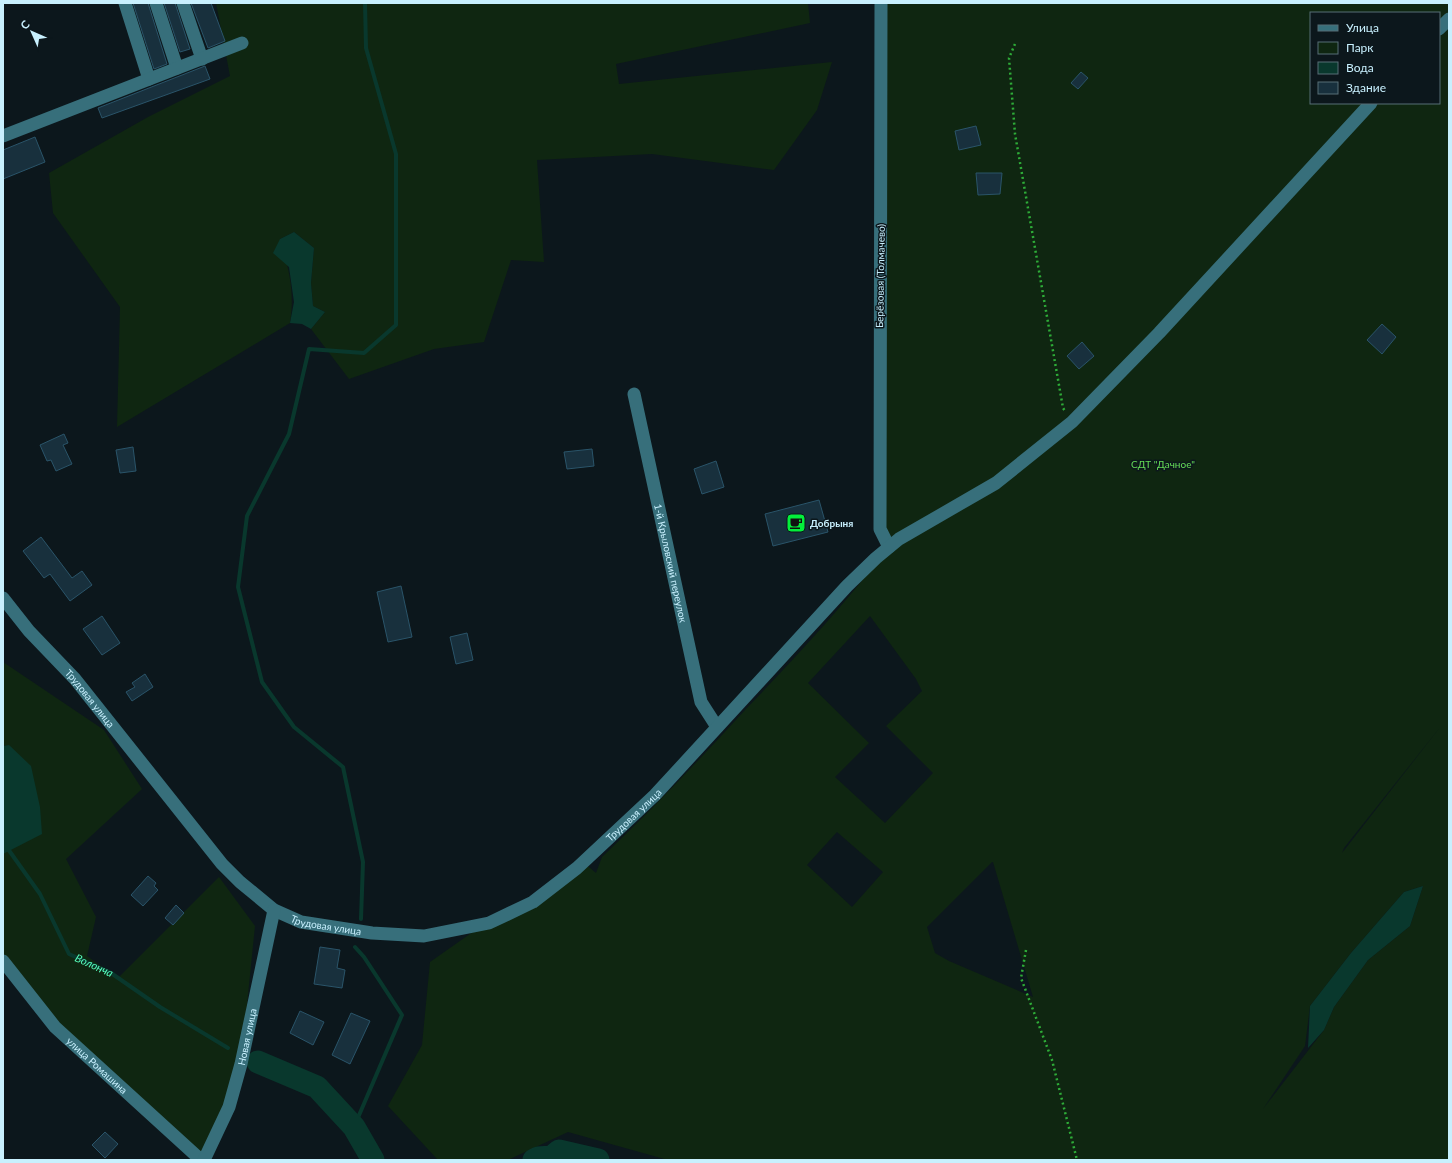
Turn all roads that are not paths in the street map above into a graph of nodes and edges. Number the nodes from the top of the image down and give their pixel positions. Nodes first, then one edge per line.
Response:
1 (125, 3) edge
2 (156, 3) edge
3 (183, 3) edge
4 (881, 3) edge
5 (1449, 19) edge
6 (1440, 29) edge
7 (242, 43) dead end
8 (202, 59) junction
9 (178, 68) junction
10 (149, 79) junction
11 (1370, 104) edge
12 (3, 136) edge
13 (634, 394) dead end
14 (889, 547) junction
15 (3, 598) edge
16 (717, 727) junction
17 (274, 910) junction
18 (3, 961) edge
19 (203, 1160) edge

1 - 10 street
2 - 9 street
3 - 8 street
4 - 14 street, Берёзовая (Толмачево)
5 - 6 street
7 - 8 street
8 - 9 street
9 - 10 street
10 - 12 street
11 - 14 street, Трудовая улица
13 - 16 street, 1-й Крыловский переулок
14 - 16 street, Трудовая улица
15 - 17 street, Трудовая улица
16 - 17 street, Трудовая улица
17 - 19 street, Новая улица
18 - 19 street, улица Ромашина

